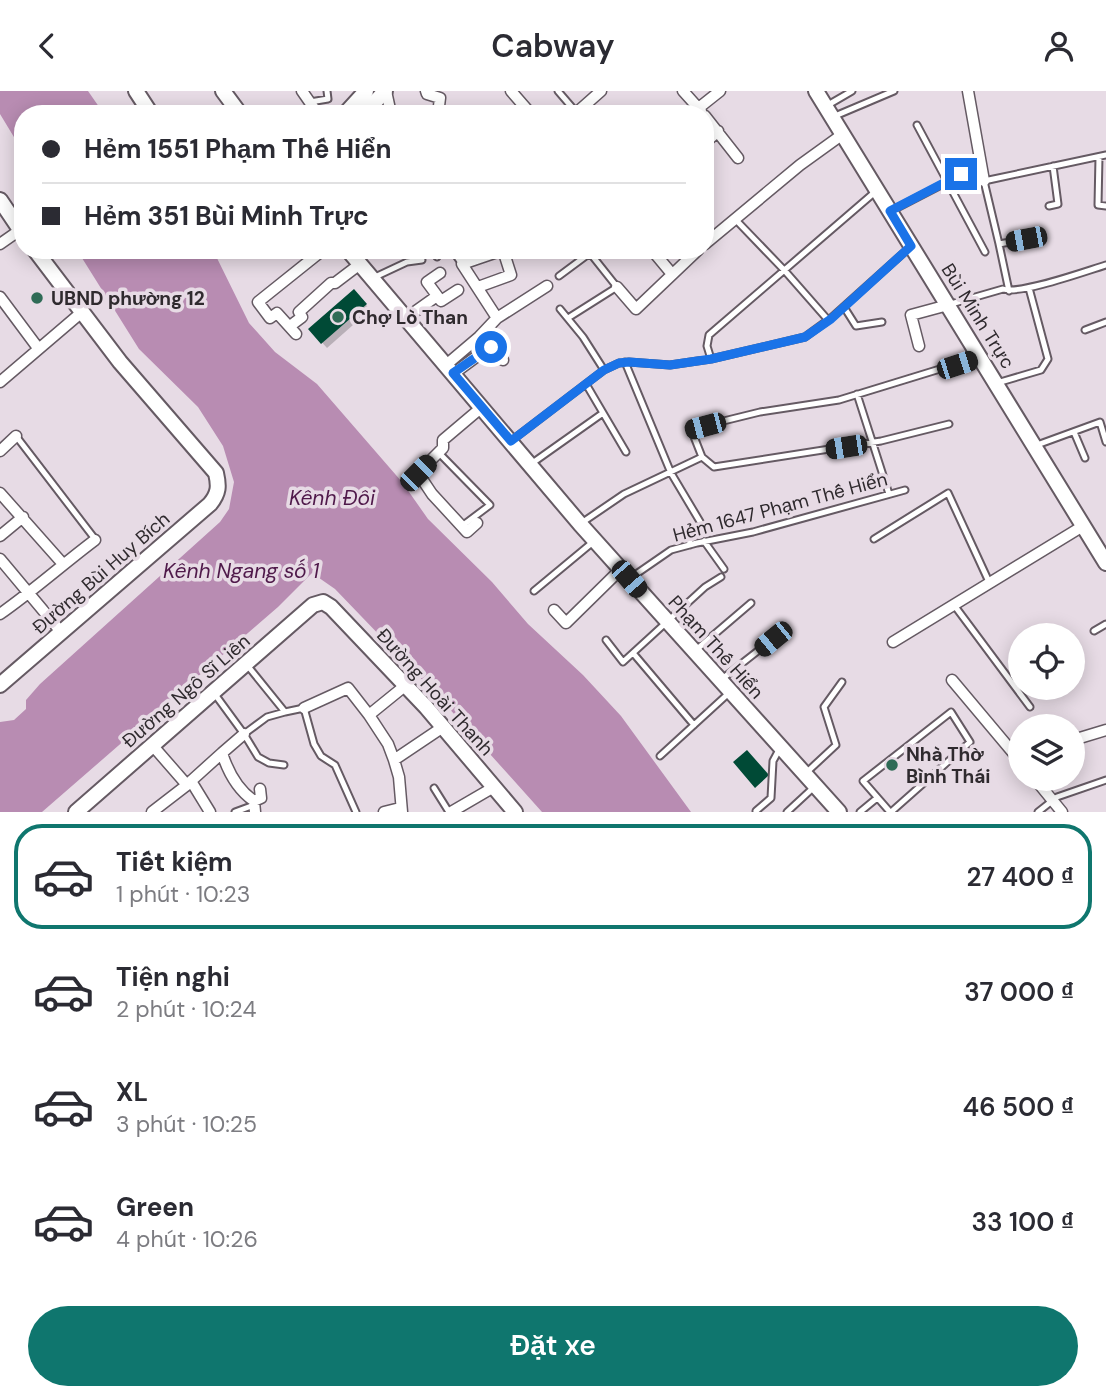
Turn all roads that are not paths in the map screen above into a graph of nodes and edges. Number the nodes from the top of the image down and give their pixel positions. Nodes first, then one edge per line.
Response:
1 (302, 91) edge
2 (327, 91) edge
3 (366, 91) edge
4 (386, 91) edge
5 (426, 91) edge
6 (511, 91) edge
7 (558, 91) edge
8 (601, 91) edge
9 (683, 91) edge
10 (720, 91) edge
11 (816, 91) edge
12 (852, 91) edge
13 (894, 91) edge
14 (968, 91) edge
15 (310, 103) joint
16 (353, 105) edge
17 (373, 105) edge
18 (439, 105) edge
19 (523, 105) edge
20 (569, 105) edge
21 (584, 105) edge
22 (694, 105) edge
23 (707, 105) edge
24 (829, 112) junction
25 (917, 125) dead end
26 (714, 127) edge
27 (718, 131) junction
28 (843, 134) junction
29 (714, 135) edge
30 (1102, 156) edge
31 (738, 158) dead end
32 (1053, 166) junction
33 (947, 181) junction
34 (984, 181) junction
35 (877, 190) junction
36 (0, 200) edge
37 (1049, 206) dead end
38 (1106, 206) edge
39 (890, 211) junction
40 (735, 219) junction
41 (14, 221) edge
42 (714, 236) edge
43 (1026, 239) dead end
44 (999, 244) junction
45 (911, 246) junction
46 (985, 252) dead end
47 (42, 259) edge
48 (312, 259) edge
49 (356, 259) edge
50 (406, 259) edge
51 (458, 259) edge
52 (477, 259) edge
53 (506, 259) edge
54 (580, 259) edge
55 (595, 259) edge
56 (660, 259) edge
57 (688, 259) edge
58 (422, 260) dead end
59 (407, 262) junction
60 (360, 264) junction
61 (462, 264) junction
62 (1104, 265) edge
63 (785, 271) junction
64 (440, 273) dead end
65 (672, 274) junction
66 (1106, 274) edge
67 (559, 276) dead end
68 (372, 279) junction
69 (547, 286) dead end
70 (478, 287) junction
71 (617, 287) junction
72 (1029, 288) junction
73 (458, 290) dead end
74 (1009, 292) junction
75 (437, 296) junction
76 (2, 304) edge
77 (948, 305) junction
78 (844, 307) junction
79 (560, 309) dead end
80 (82, 312) junction
81 (406, 318) junction
82 (497, 318) junction
83 (568, 318) junction
84 (828, 320) junction
85 (882, 321) dead end
86 (1106, 322) edge
87 (1085, 330) dead end
88 (919, 346) dead end
89 (38, 348) junction
90 (979, 357) junction
91 (711, 359) junction
92 (503, 361) dead end
93 (625, 362) junction
94 (450, 369) junction
95 (604, 370) junction
96 (0, 382) edge
97 (997, 383) junction
98 (586, 384) junction
99 (857, 394) junction
100 (482, 407) junction
101 (603, 413) junction
102 (948, 424) dead end
103 (1074, 432) junction
104 (16, 436) joint
105 (511, 441) junction
106 (1106, 442) edge
107 (872, 443) junction
108 (1034, 447) junction
109 (0, 450) edge
110 (438, 452) junction
111 (626, 452) dead end
112 (702, 457) junction
113 (1085, 458) dead end
114 (530, 464) junction
115 (671, 473) junction
116 (905, 490) dead end
117 (0, 493) edge
118 (889, 495) junction
119 (23, 517) junction
120 (477, 523) dead end
121 (580, 524) junction
122 (462, 526) junction
123 (1083, 526) junction
124 (0, 536) edge
125 (874, 539) dead end
126 (95, 540) joint
127 (595, 540) junction
128 (704, 541) junction
129 (690, 545) junction
130 (1102, 548) edge
131 (0, 559) edge
132 (1106, 563) edge
133 (63, 564) junction
134 (724, 569) dead end
135 (625, 574) junction
136 (722, 577) dead end
137 (990, 584) junction
138 (534, 591) dead end
139 (29, 594) junction
140 (323, 602) joint
141 (751, 603) dead end
142 (954, 605) junction
143 (554, 610) dead end
144 (0, 614) edge
145 (667, 621) junction
146 (1106, 624) edge
147 (1094, 631) dead end
148 (62, 633) junction
149 (773, 639) dead end
150 (606, 640) dead end
151 (893, 642) dead end
152 (694, 652) junction
153 (633, 653) junction
154 (246, 664) junction
155 (952, 680) dead end
156 (842, 682) dead end
157 (0, 685) edge
158 (406, 685) junction
159 (725, 687) junction
160 (214, 693) junction
161 (1030, 707) dead end
162 (304, 708) junction
163 (285, 712) junction
164 (369, 715) junction
165 (694, 725) junction
166 (443, 727) junction
167 (1106, 730) edge
168 (244, 734) junction
169 (1085, 736) edge
170 (153, 746) junction
171 (1008, 747) edge
172 (780, 748) junction
173 (222, 753) junction
174 (660, 756) dead end
175 (394, 760) junction
176 (284, 765) dead end
177 (810, 780) junction
178 (1106, 780) edge
179 (189, 783) junction
180 (494, 787) junction
181 (434, 788) dead end
182 (260, 789) dead end
183 (1045, 791) edge
184 (877, 798) junction
185 (1052, 800) junction
186 (254, 806) edge
187 (401, 810) edge
188 (756, 811) edge
189 (76, 812) edge
190 (152, 812) edge
191 (210, 812) edge
192 (235, 812) edge
193 (356, 812) edge
194 (384, 812) edge
195 (450, 812) edge
196 (515, 812) edge
197 (787, 812) edge
198 (839, 812) edge
199 (860, 812) edge
200 (890, 812) edge
201 (1038, 812) edge
202 (1062, 812) edge

1 - 15 street
2 - 15 lane
3 - 16 street
4 - 17 street
5 - 18 street
6 - 19 street
7 - 20 lane
8 - 21 street
9 - 22 street
10 - 23 street
11 - 24 street, Bùi Minh Trực
12 - 24 lane
13 - 24 lane
14 - 34 street
24 - 28 street, Bùi Minh Trực
25 - 33 lane
26 - 27 street
27 - 29 street
27 - 31 street
28 - 35 street, Bùi Minh Trực
28 - 40 street
30 - 32 lane
30 - 38 lane
32 - 34 lane
32 - 37 lane
33 - 34 lane
33 - 39 lane
33 - 46 lane
34 - 44 lane
35 - 39 street, Bùi Minh Trực
35 - 63 lane
36 - 41 street
39 - 45 street, Bùi Minh Trực
40 - 42 street
40 - 63 lane
43 - 44 lane
44 - 74 lane
45 - 77 street, Bùi Minh Trực
45 - 78 lane
47 - 80 street
48 - 60 street
49 - 60 street, Phạm Thế Hiển
50 - 59 lane
51 - 61 lane
52 - 61 street
53 - 70 street
54 - 67 lane
55 - 71 lane
56 - 65 street
57 - 65 street
58 - 59 lane
59 - 68 lane
60 - 68 street, Phạm Thế Hiển
61 - 70 street
62 - 66 lane
62 - 72 lane
63 - 84 lane
63 - 91 lane
64 - 75 street
65 - 71 street
68 - 81 street, Phạm Thế Hiển
69 - 82 street
70 - 82 street
71 - 83 lane
72 - 74 lane
72 - 97 lane
73 - 75 street
74 - 77 lane
75 - 81 street
76 - 89 street
77 - 88 street
77 - 90 street, Bùi Minh Trực
78 - 84 lane
78 - 85 lane
79 - 83 lane
80 - 89 street
80 - 148 street, Đường Bùi Huy Bích
81 - 94 street, Phạm Thế Hiển
82 - 94 street
83 - 95 lane
84 - 91 lane
86 - 87 lane
89 - 96 street
90 - 97 street, Bùi Minh Trực
90 - 99 lane
91 - 93 lane
92 - 94 street
93 - 95 lane
93 - 115 lane
94 - 100 street, Phạm Thế Hiển
95 - 98 lane
97 - 108 street, Bùi Minh Trực
98 - 101 lane
98 - 105 lane
99 - 107 lane
99 - 112 lane
100 - 105 street, Phạm Thế Hiển
100 - 110 street
101 - 111 lane
101 - 114 lane
102 - 107 lane
103 - 106 lane
103 - 108 lane
103 - 113 lane
104 - 109 street
104 - 126 lane
105 - 114 street, Phạm Thế Hiển
107 - 112 lane
107 - 118 lane
108 - 123 street, Bùi Minh Trực
110 - 122 street
110 - 122 lane
112 - 115 lane
114 - 121 street, Phạm Thế Hiển
115 - 121 lane
115 - 129 lane
116 - 118 lane, Hẻm 1647 Phạm Thế Hiển
117 - 119 street
118 - 128 lane, Hẻm 1647 Phạm Thế Hiển
119 - 124 street
119 - 133 street
120 - 122 street
121 - 127 street, Phạm Thế Hiển
123 - 130 street, Bùi Minh Trực
123 - 137 street
125 - 137 lane
126 - 133 street
127 - 135 street, Phạm Thế Hiển
127 - 138 lane
128 - 129 lane, Hẻm 1647 Phạm Thế Hiển
128 - 134 lane
129 - 135 lane, Hẻm 1647 Phạm Thế Hiển
130 - 132 street, Bùi Minh Trực
131 - 139 street
133 - 139 street
135 - 143 street
135 - 145 street, Phạm Thế Hiển
136 - 145 lane
137 - 142 street
139 - 144 street
139 - 148 street
140 - 154 street, Đường Ngô Sĩ Liên
140 - 158 street, Đường Hoài Thanh
141 - 152 lane
142 - 151 street
142 - 161 lane
145 - 152 street, Phạm Thế Hiển
145 - 153 lane
146 - 147 lane
148 - 157 street, Đường Bùi Huy Bích
149 - 159 lane
150 - 153 lane
152 - 159 street, Phạm Thế Hiển
153 - 165 lane
154 - 160 street, Đường Ngô Sĩ Liên
154 - 163 lane
155 - 171 street
156 - 177 lane
158 - 164 street
158 - 166 street, Đường Hoài Thanh
159 - 165 lane
159 - 172 street, Phạm Thế Hiển
160 - 168 lane
160 - 170 street, Đường Ngô Sĩ Liên
162 - 163 lane
162 - 164 street
162 - 193 lane
163 - 168 lane
164 - 175 street
165 - 174 lane
166 - 175 street
166 - 180 street, Đường Hoài Thanh
167 - 169 street
168 - 173 street
168 - 176 lane
170 - 179 street
170 - 189 street, Đường Ngô Sĩ Liên
172 - 177 street, Phạm Thế Hiển
172 - 188 lane
173 - 179 street
173 - 186 street
175 - 187 street
177 - 197 lane
177 - 198 street, Phạm Thế Hiển
178 - 185 lane
179 - 190 street
179 - 191 street
180 - 195 street
180 - 196 street, Đường Hoài Thanh
181 - 195 lane
182 - 186 street
183 - 185 street
184 - 199 lane
184 - 200 lane
184 - 200 lane
185 - 201 lane
185 - 202 street
186 - 192 lane
187 - 194 street

